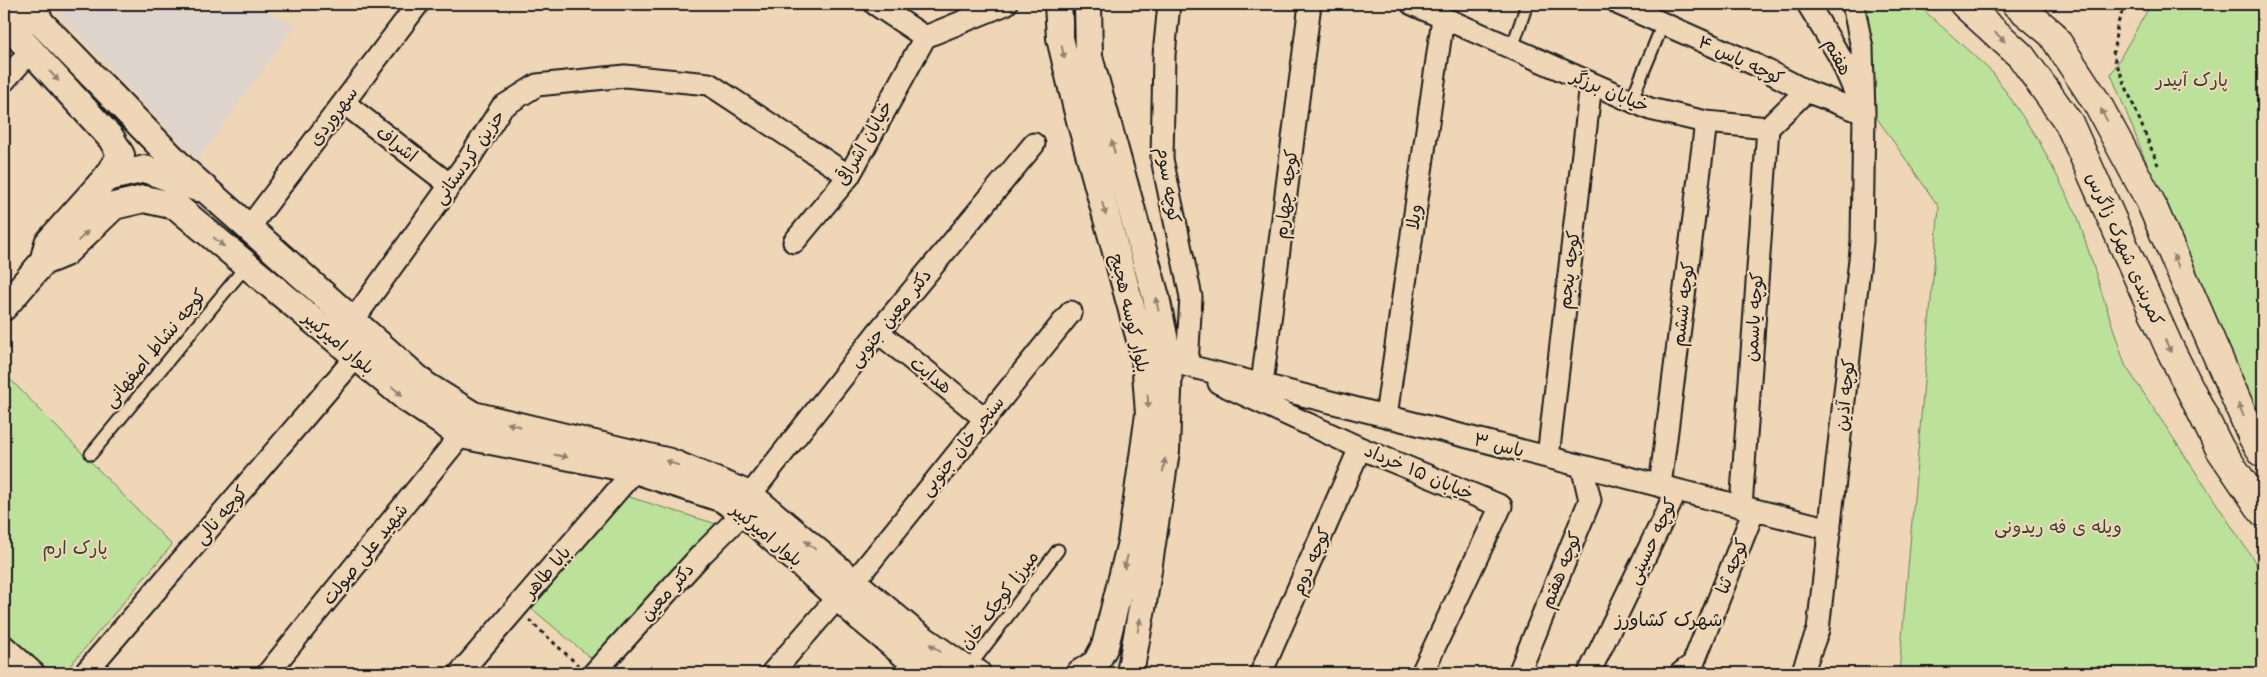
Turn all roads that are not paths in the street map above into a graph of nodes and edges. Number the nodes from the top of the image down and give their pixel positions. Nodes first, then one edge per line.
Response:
1 (31, 4) edge
2 (418, 4) edge
3 (875, 4) edge
4 (1006, 4) edge
5 (1058, 4) edge
6 (1088, 4) edge
7 (1169, 4) edge
8 (1310, 4) edge
9 (1412, 4) edge
10 (1527, 4) edge
11 (1619, 4) edge
12 (1808, 4) edge
13 (1964, 4) edge
14 (2016, 4) edge
15 (1853, 5) edge
16 (4, 9) edge
17 (1443, 18) junction
18 (1663, 24) junction
19 (924, 37) junction
20 (1512, 48) junction
21 (31, 51) junction
22 (6, 72) edge
23 (1591, 83) junction
24 (1806, 91) junction
25 (1631, 101) junction
26 (344, 102) junction
27 (1864, 113) junction
28 (1706, 122) junction
29 (1768, 128) junction
30 (1034, 144) dead end
31 (849, 176) junction
32 (106, 178) junction
33 (450, 185) junction
34 (207, 192) junction
35 (248, 229) junction
36 (794, 242) dead end
37 (43, 262) junction
38 (247, 265) junction
39 (4, 306) edge
40 (1071, 312) dead end
41 (352, 322) junction
42 (878, 332) junction
43 (356, 357) junction
44 (1167, 361) junction
45 (1262, 384) junction
46 (1386, 416) junction
47 (984, 418) junction
48 (467, 425) junction
49 (1360, 448) junction
50 (2263, 453) edge
51 (91, 454) dead end
52 (1548, 457) junction
53 (1582, 466) junction
54 (635, 470) junction
55 (1668, 488) junction
56 (746, 504) junction
57 (1748, 508) junction
58 (2263, 512) edge
59 (1830, 529) junction
60 (1058, 550) dead end
61 (846, 589) junction
62 (4, 646) edge
63 (587, 670) edge
64 (972, 672) edge
65 (1426, 672) edge
66 (34, 673) edge
67 (85, 673) edge
68 (268, 673) edge
69 (460, 673) edge
70 (772, 673) edge
71 (927, 673) edge
72 (1080, 673) edge
73 (1084, 673) edge
74 (1098, 673) edge
75 (1130, 673) edge
76 (1260, 673) edge
77 (1520, 673) edge
78 (1589, 673) edge
79 (1681, 673) edge
80 (1802, 673) edge

1 - 34 street, بلوار امیرکبیر
2 - 26 street, سهروردی
3 - 19 street
4 - 19 street
5 -> 44 street, بلوار کوسه هجیج
44 -> 6 street, بلوار کوسه هجیج
7 - 44 street, کوچه سوم
8 - 45 street, کوچه چهارم
9 - 17 street, خیابان برزگر
10 - 20 lane
11 - 18 street, کوچه یاس ۴
12 - 27 street, هفتم
13 -> 58 main road, کمربندی شهرک زاگرس
50 -> 14 main road
15 - 27 street, کوچه آذین
16 - 21 street
17 - 20 street, خیابان برزگر
17 - 46 street, ویلا
18 - 24 street, کوچه یاس ۴
18 - 25 lane
19 - 31 street, خیابان اشراقی
20 - 23 street, خیابان برزگر
21 - 22 street
21 -> 32 street
23 - 25 street, خیابان برزگر
23 - 52 street, کوچه پنجم
24 - 27 street, کوچه یاس ۴
24 - 29 street
25 - 28 street, خیابان برزگر
26 - 33 street, اشراف
26 - 35 street, سهروردی
27 - 59 street, کوچه آذین
28 - 29 street, خیابان برزگر
28 - 55 street, کوچه ششم
29 - 57 street, کوچه یاسمن
30 - 42 street, دکتر معین جنوبی
31 - 33 street, حزین کردستانی
31 - 36 street, خیابان اشراقی
32 - 34 street
32 - 37 street
33 - 41 street, حزین کردستانی
34 - 35 street, بلوار امیرکبیر
35 - 41 street, بلوار امیرکبیر
37 -> 38 street, بلوار امیرکبیر
37 - 39 street
38 - 43 street, بلوار امیرکبیر
38 - 51 lane, کوچه نشاط اصفهانی
40 - 47 street, سنجر خان جنوبی
41 - 48 street, بلوار امیرکبیر
42 - 47 street, هدایت
42 - 56 street, دکتر معین جنوبی
43 -> 48 street, بلوار امیرکبیر
43 - 67 street, کوچه نالی
44 - 45 street, یاس ۳
44 - 49 street, خیابان ۱۵ خرداد
44 -> 72 street, بلوار کوسه هجیج
75 -> 44 street, بلوار کوسه هجیج
45 - 46 street, یاس ۳
46 - 52 street, یاس ۳
47 - 61 street, سنجر خان جنوبی
48 -> 54 street, بلوار امیرکبیر
56 -> 48 street, بلوار امیرکبیر
48 - 68 street, شهید علی صولت
49 - 65 street, خیابان ۱۵ خرداد
49 - 76 street, کوچه دوم
52 - 53 street, یاس ۳
53 - 55 street, یاس ۳
53 - 77 street, کوچه هفتم
54 - 56 street, بلوار امیرکبیر
54 - 69 street, بابا طاهر
55 - 57 street, یاس ۳
55 - 78 street, کوچه حسینی
56 - 61 street, بلوار امیرکبیر
56 - 63 street, دکتر معین
57 - 59 street, یاس ۳
57 - 79 street, کوچه ثنا
59 - 80 street, کوچه آذین
60 - 64 lane, میرزا کوچک خان
64 -> 61 street, بلوار امیرکبیر
61 - 70 street, سنجر خان جنوبی
61 - 71 street, بلوار امیرکبیر
62 - 66 street
73 - 74 street

